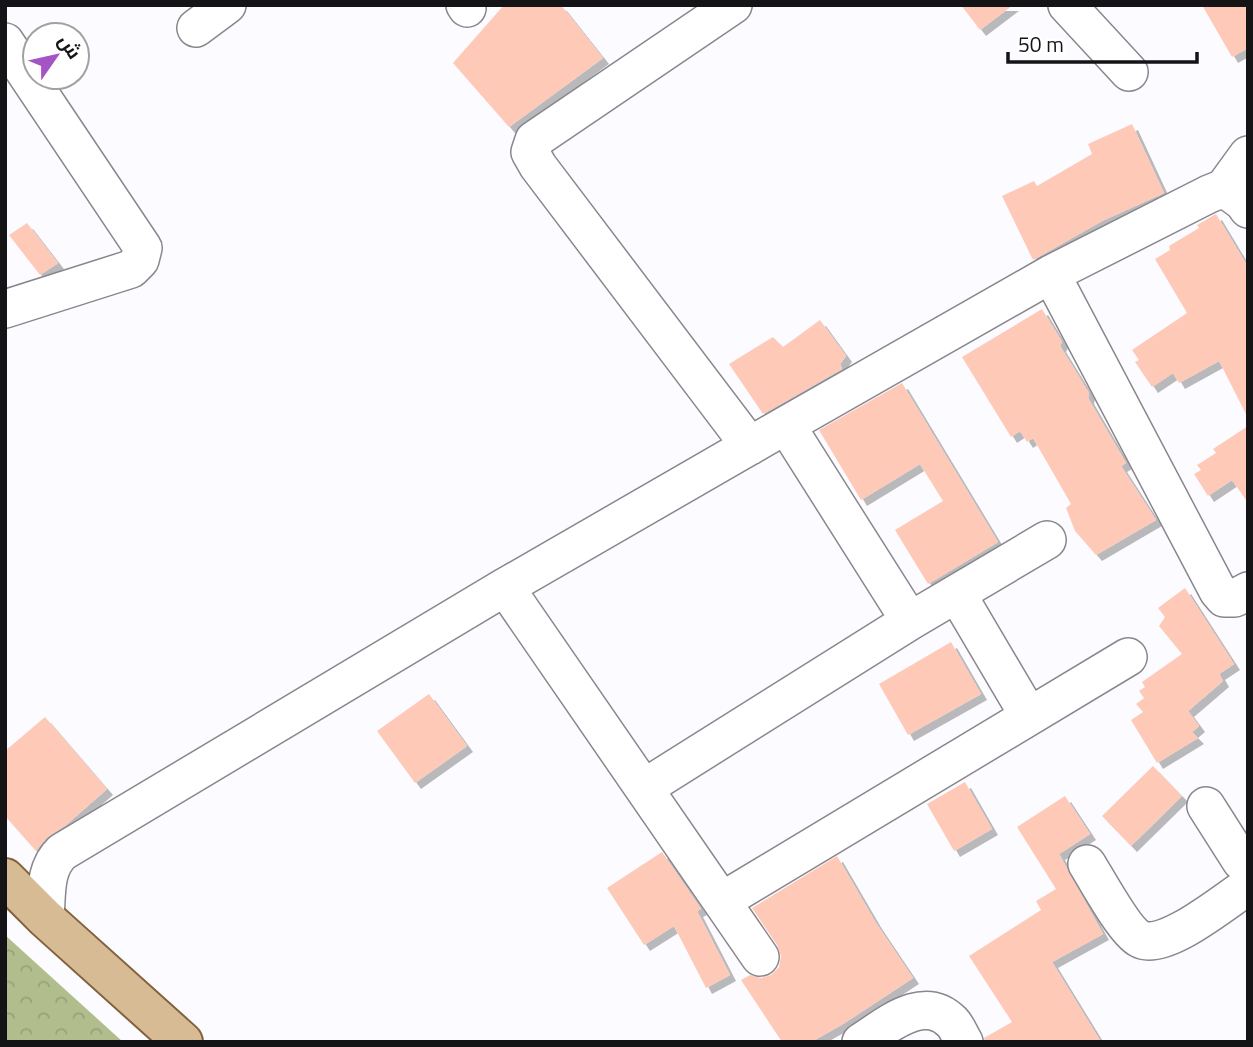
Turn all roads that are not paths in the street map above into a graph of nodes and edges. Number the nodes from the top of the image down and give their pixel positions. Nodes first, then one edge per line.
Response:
1 (227, 5) edge
2 (733, 5) edge
3 (1068, 5) edge
4 (196, 27) dead end
5 (5, 42) edge
6 (1129, 72) dead end
7 (1248, 155) edge
8 (1236, 199) edge
9 (1051, 274) junction
10 (5, 309) edge
11 (786, 425) junction
12 (750, 446) junction
13 (1047, 540) dead end
14 (505, 587) junction
15 (1248, 591) edge
16 (957, 594) junction
17 (910, 621) junction
18 (1128, 657) dead end
19 (1029, 716) junction
20 (644, 788) junction
21 (1206, 806) dead end
22 (1087, 864) dead end
23 (1248, 868) edge
24 (5, 878) edge
25 (1248, 886) edge
26 (722, 901) junction
27 (45, 918) junction
28 (760, 957) dead end
29 (183, 1042) edge
30 (861, 1042) edge
31 (964, 1042) edge

1 - 4 street
2 - 12 street
3 - 6 street
5 - 10 street
7 - 8 street
8 - 9 street
9 - 11 street
9 - 15 street
11 - 12 street
11 - 17 street
12 - 14 street
13 - 16 street
14 - 20 street
14 - 27 street
16 - 17 street
16 - 19 street
17 - 20 street
18 - 19 street
19 - 26 street
20 - 26 street
21 - 23 street
22 - 25 street
24 - 27 main road
26 - 28 street
27 - 29 main road
30 - 31 street

